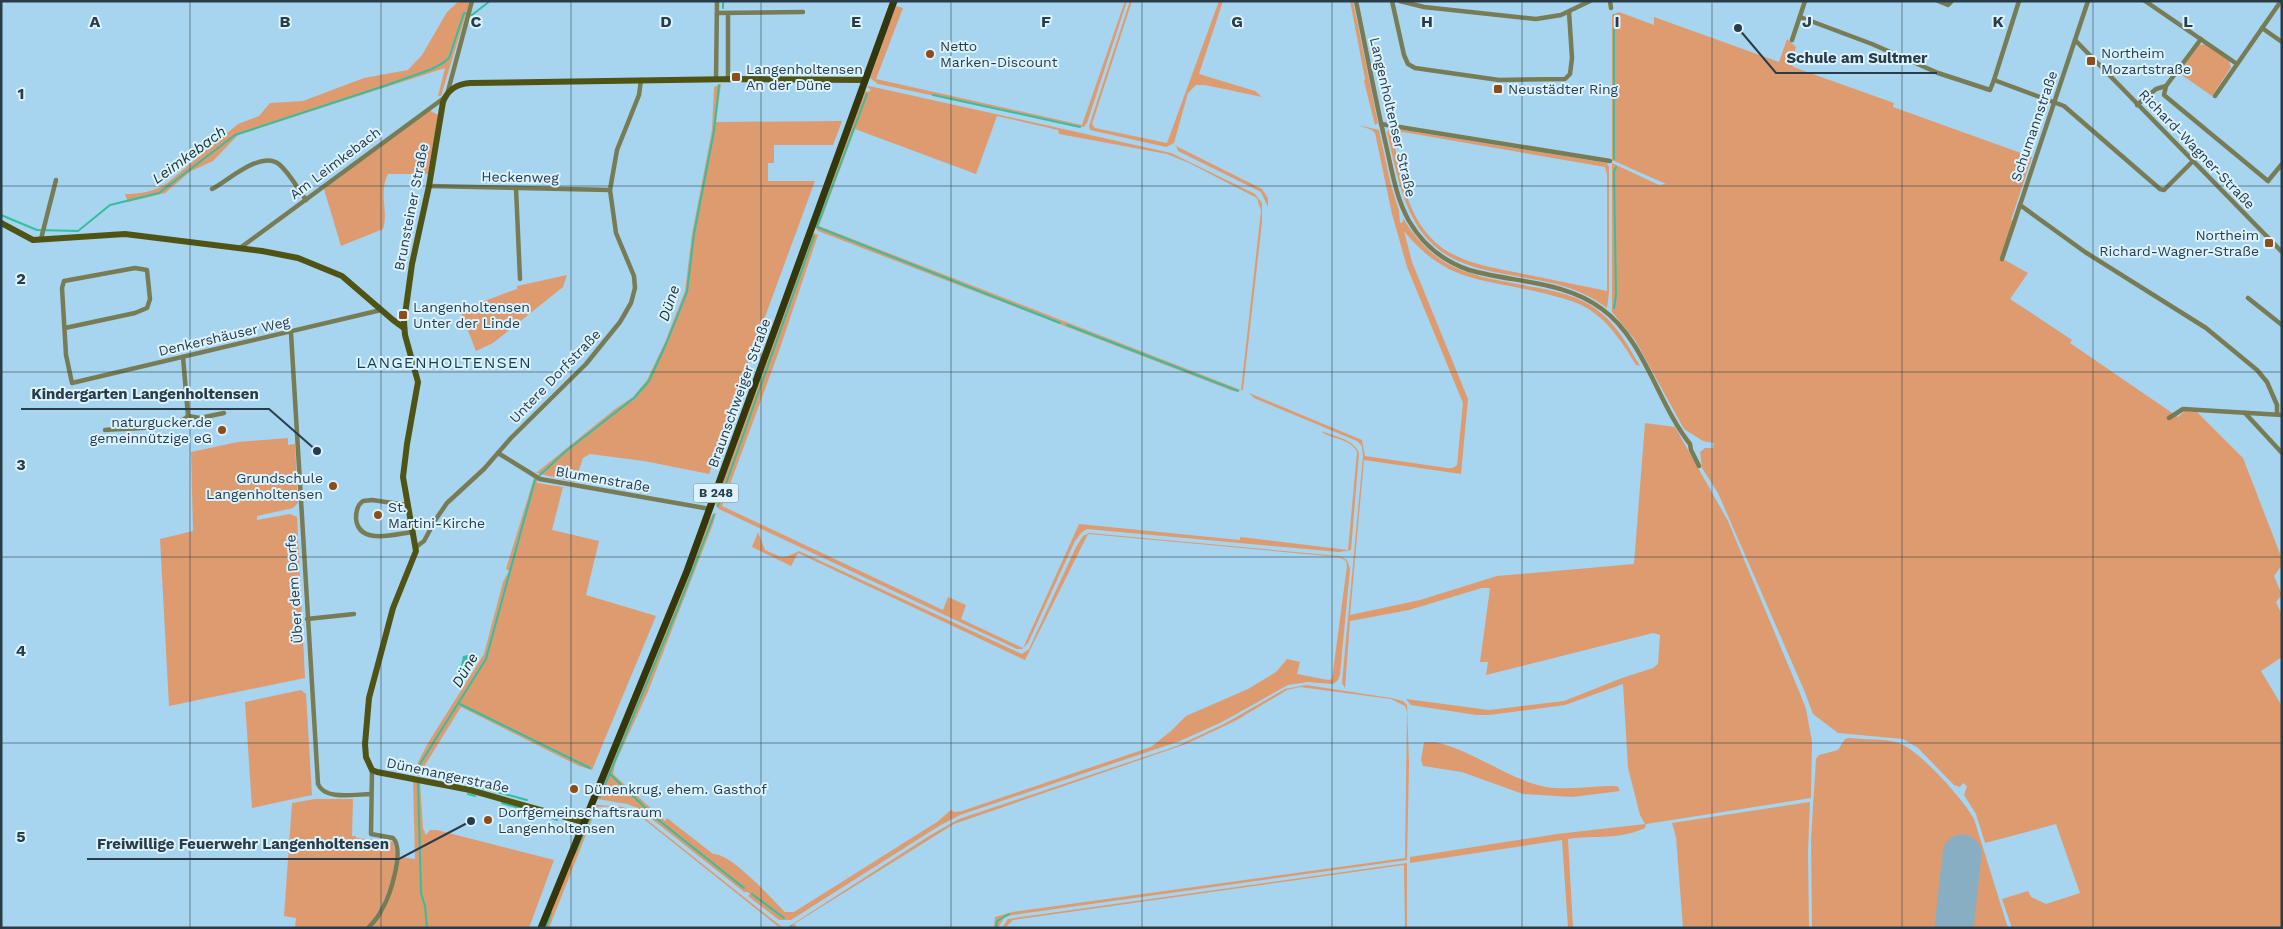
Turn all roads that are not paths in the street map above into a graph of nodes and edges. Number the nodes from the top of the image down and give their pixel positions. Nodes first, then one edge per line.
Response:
1 (472, 1) edge
2 (717, 1) edge
3 (894, 1) edge
4 (1356, 1) edge
5 (1392, 1) edge
6 (1400, 1) edge
7 (1590, 1) edge
8 (1610, 1) edge
9 (1805, 1) edge
10 (1938, 1) edge
11 (1952, 1) edge
12 (2019, 1) edge
13 (2088, 1) edge
14 (2145, 1) edge
15 (2281, 1) edge
16 (1611, 8) dead end
17 (803, 12) dead end
18 (1569, 12) junction
19 (717, 13) junction
20 (728, 13) junction
21 (1800, 17) junction
22 (2262, 28) junction
23 (2201, 39) junction
24 (1792, 40) dead end
25 (2075, 40) junction
26 (2282, 42) edge
27 (2237, 64) junction
28 (716, 79) junction
29 (728, 79) junction
30 (642, 80) junction
31 (865, 80) junction
32 (1994, 80) junction
33 (2166, 86) junction
34 (446, 94) junction
35 (2215, 96) dead end
36 (2053, 102) junction
37 (2137, 105) junction
38 (1381, 124) junction
39 (1610, 161) dead end
40 (2192, 162) junction
41 (2282, 164) edge
42 (56, 180) dead end
43 (429, 186) junction
44 (212, 188) dead end
45 (516, 188) junction
46 (610, 190) junction
47 (306, 200) junction
48 (2020, 205) junction
49 (1, 223) edge
50 (41, 233) junction
51 (240, 248) junction
52 (2282, 252) edge
53 (2002, 259) dead end
54 (520, 279) dead end
55 (2248, 298) dead end
56 (381, 310) junction
57 (2282, 325) edge
58 (65, 328) junction
59 (404, 328) junction
60 (290, 333) junction
61 (183, 357) junction
62 (224, 413) dead end
63 (2245, 413) junction
64 (2280, 414) edge
65 (188, 416) junction
66 (2168, 418) dead end
67 (105, 430) dead end
68 (498, 453) junction
69 (2282, 453) edge
70 (1699, 466) dead end
71 (407, 505) junction
72 (710, 509) junction
73 (413, 532) junction
74 (416, 547) junction
75 (354, 614) dead end
76 (307, 619) junction
77 (372, 770) junction
78 (371, 794) junction
79 (583, 822) junction
80 (368, 928) edge
81 (541, 928) edge

1 - 34 street
2 - 19 street
3 - 31 main road, Braunschweiger Straße / B 248
4 - 38 street, Langenholtenser Straße
5 - 18 street
6 - 18 street
7 - 18 street
8 - 16 street
9 - 21 street
10 - 11 street
12 - 32 street
13 - 25 street, Schumannstraße
14 - 23 street
15 - 22 street
17 - 20 street
19 - 20 street
19 - 28 street
20 - 29 street
21 - 24 street
21 - 32 street
22 - 26 street
22 - 27 street
23 - 27 street
23 - 33 street
25 - 36 street, Schumannstraße
25 - 37 street, Richard-Wagner-Straße
27 - 35 street
28 - 29 street
28 - 30 street
29 - 31 street
30 - 34 street
30 - 46 street, Untere Dorfstraße
31 - 72 main road, Braunschweiger Straße / B 248
32 - 36 street
33 - 37 street
33 - 41 street
34 - 43 street, Brunsteiner Straße
34 - 47 street, Am Leimkebach
36 - 40 street
36 - 48 street, Schumannstraße
37 - 40 street, Richard-Wagner-Straße
38 - 39 street
38 - 70 street, Langenholtenser Straße
40 - 52 street, Richard-Wagner-Straße
42 - 50 street
43 - 45 street, Heckenweg
43 - 59 street, Brunsteiner Straße
44 - 47 street
45 - 46 street, Heckenweg
45 - 54 street
46 - 68 street, Untere Dorfstraße
47 - 51 street, Am Leimkebach
48 - 53 street, Schumannstraße
48 - 64 street
49 - 50 street
50 - 51 street
51 - 56 street
55 - 57 street
56 - 59 street
56 - 60 street, Denkershäuser Weg
58 - 58 street
58 - 61 street, Denkershäuser Weg
59 - 71 street, Dünenangerstraße
60 - 61 street, Denkershäuser Weg
60 - 76 street, Über dem Dorfe
61 - 65 street
62 - 65 street
63 - 64 street
63 - 66 street
63 - 69 street
65 - 67 street
68 - 72 street, Blumenstraße
68 - 74 street, Untere Dorfstraße
71 - 73 street, Dünenangerstraße
71 - 73 street
72 - 79 main road, Braunschweiger Straße / B 248
73 - 74 street, Dünenangerstraße
74 - 77 street, Dünenangerstraße
75 - 76 street
76 - 78 street, Über dem Dorfe
77 - 78 street
77 - 79 street, Dünenangerstraße
78 - 80 street
79 - 81 main road, Braunschweiger Straße / B 248

